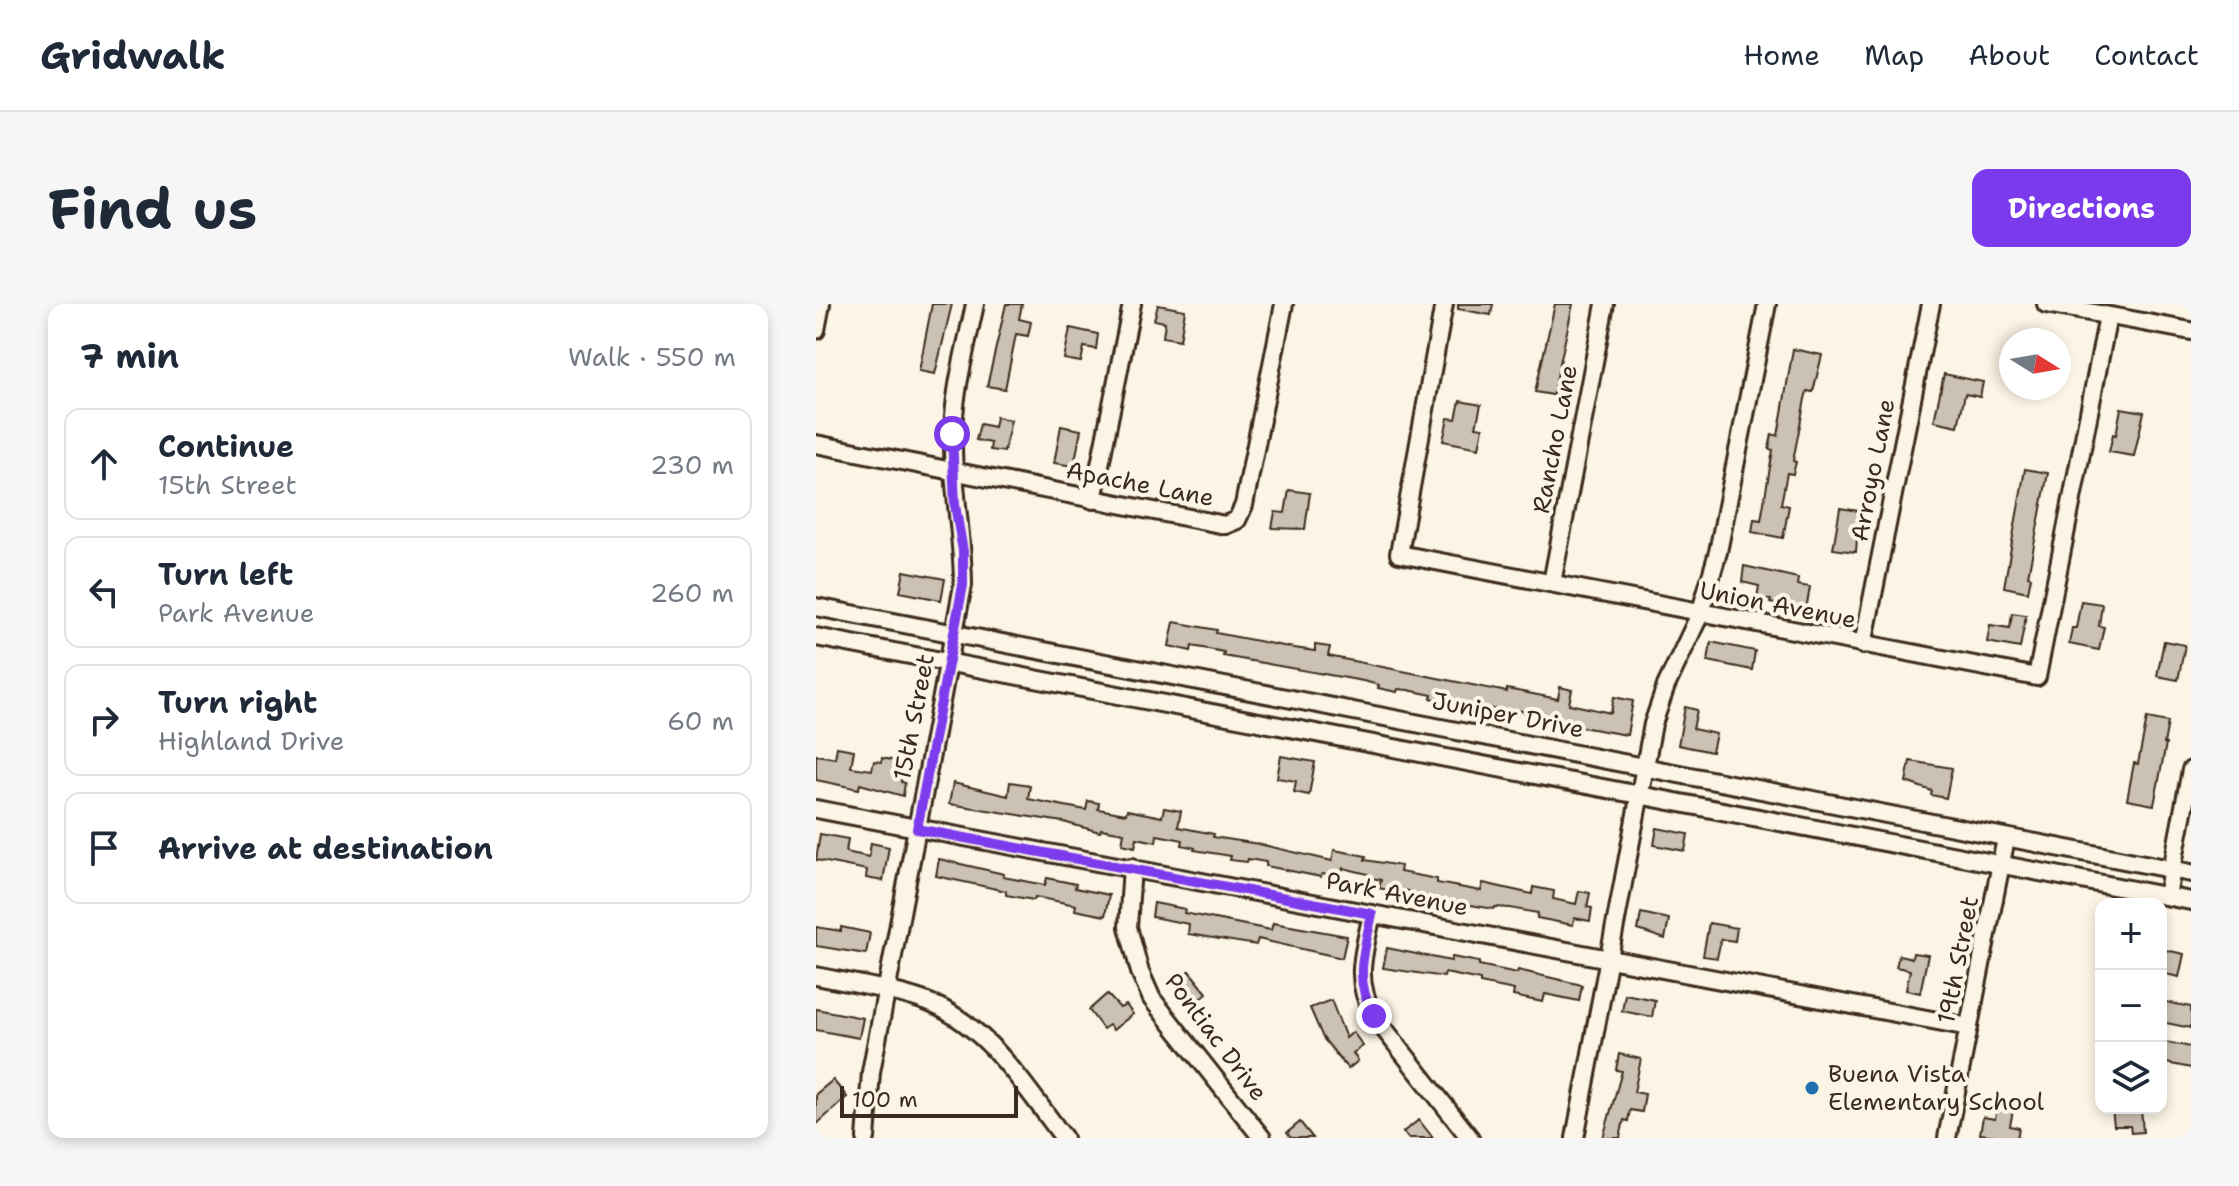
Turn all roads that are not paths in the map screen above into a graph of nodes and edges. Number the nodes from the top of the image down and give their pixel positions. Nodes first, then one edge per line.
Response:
1 (821, 304) edge
2 (975, 304) edge
3 (1132, 304) edge
4 (1284, 304) edge
5 (1444, 304) edge
6 (1605, 304) edge
7 (1767, 304) edge
8 (1931, 304) edge
9 (2046, 304) edge
10 (2108, 316) junction
11 (816, 330) edge
12 (2191, 331) edge
13 (816, 444) edge
14 (953, 473) junction
15 (1093, 500) junction
16 (1552, 583) junction
17 (816, 607) edge
18 (1700, 614) junction
19 (954, 635) junction
20 (816, 637) edge
21 (1863, 645) junction
22 (949, 662) junction
23 (1301, 701) junction
24 (1295, 730) junction
25 (1645, 766) junction
26 (2191, 770) edge
27 (1639, 795) junction
28 (816, 809) edge
29 (917, 829) junction
30 (2006, 838) junction
31 (2001, 864) junction
32 (1132, 867) junction
33 (2172, 869) junction
34 (2191, 873) edge
35 (2167, 896) junction
36 (2191, 901) edge
37 (1372, 914) junction
38 (1609, 959) junction
39 (816, 976) edge
40 (887, 991) junction
41 (1969, 1027) junction
42 (866, 1138) edge
43 (1064, 1138) edge
44 (1262, 1138) edge
45 (1470, 1138) edge
46 (1575, 1138) edge
47 (1947, 1138) edge

1 - 11 street
2 - 14 street, 15th Street
3 - 15 street
4 - 15 street, Apache Lane
5 - 16 street, Union Avenue
6 - 16 street, Rancho Lane
7 - 18 street
8 - 21 street, Arroyo Lane
9 - 10 street
10 - 12 street
10 - 21 street, Union Avenue
13 - 14 street, Apache Lane
14 - 15 street, Apache Lane
14 - 19 street, 15th Street
16 - 18 street, Union Avenue
17 - 19 street, Juniper Drive
18 - 21 street, Union Avenue
18 - 25 street
19 - 22 street, 15th Street
19 - 23 street, Juniper Drive
20 - 22 street
22 - 24 street
22 - 29 street, 15th Street
23 - 24 street
23 - 25 street, Juniper Drive
24 - 27 street
25 - 27 street
25 - 30 street, Juniper Drive
26 - 33 street
27 - 31 street
27 - 38 street
28 - 29 street, Park Avenue
29 - 32 street, Park Avenue
29 - 40 street, 15th Street
30 - 31 street, 19th Street
30 - 33 street, Juniper Drive
31 - 35 street
31 - 41 street, 19th Street
32 - 37 street, Park Avenue
32 - 44 street, Pontiac Drive
33 - 34 street, Juniper Drive
33 - 35 street
35 - 36 street
37 - 38 street, Park Avenue
37 - 45 street
38 - 41 street, Park Avenue
38 - 46 street
39 - 40 street
40 - 42 street, 15th Street
40 - 43 street
41 - 47 street, 19th Street

